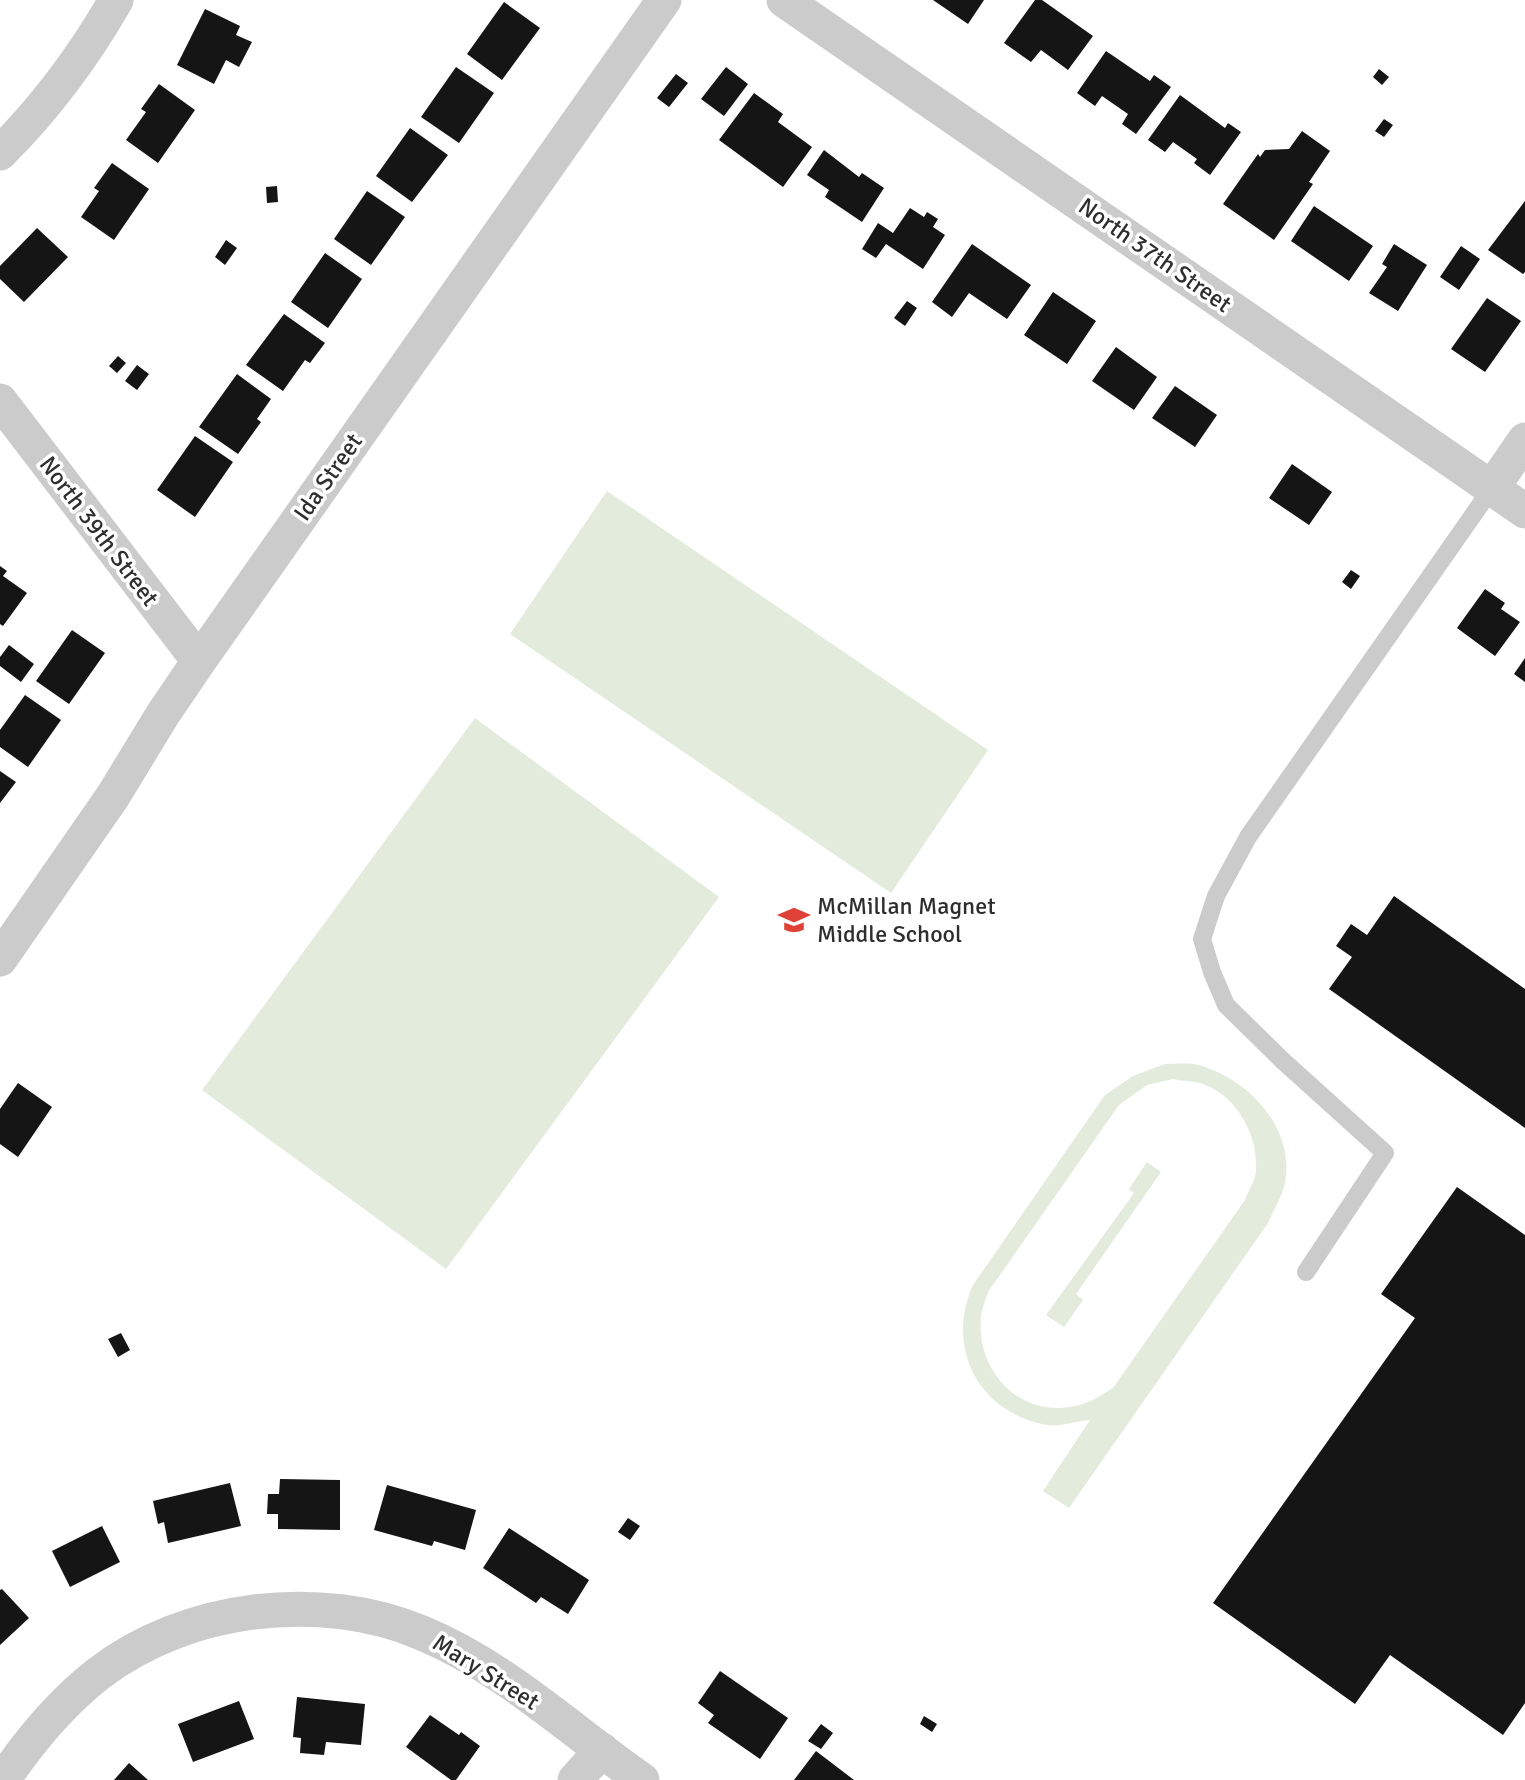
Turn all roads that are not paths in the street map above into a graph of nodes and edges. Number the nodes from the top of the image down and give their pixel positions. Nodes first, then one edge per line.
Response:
1 (116, 0) edge
2 (664, 0) edge
3 (784, 0) edge
4 (0, 153) edge
5 (0, 401) edge
6 (1525, 440) edge
7 (1492, 488) junction
8 (1525, 511) edge
9 (199, 661) junction
10 (0, 959) edge
11 (1306, 1272) dead end
12 (602, 1750) junction
13 (3, 1780) edge
14 (575, 1780) edge
15 (642, 1780) edge

1 - 4 street
2 - 9 street, Ida Street
3 - 7 street, North 37th Street
5 - 9 street, North 39th Street
6 - 7 street
7 - 8 street, North 37th Street
7 - 11 lane
9 - 10 street, Ida Street
12 - 13 street, Mary Street
12 - 14 street
12 - 15 street, Mary Street

